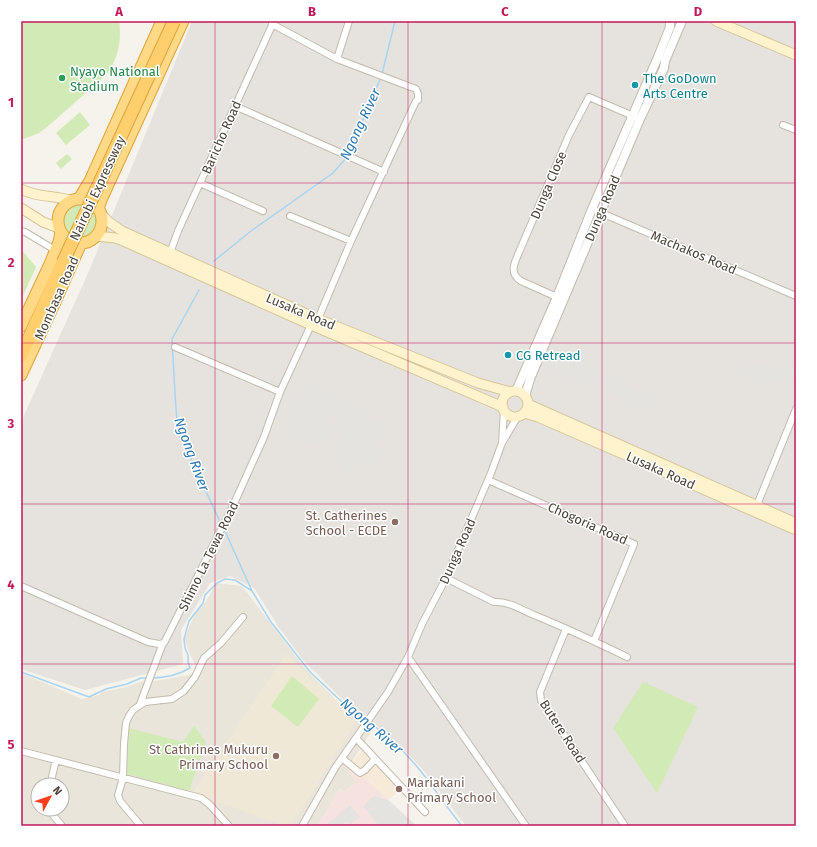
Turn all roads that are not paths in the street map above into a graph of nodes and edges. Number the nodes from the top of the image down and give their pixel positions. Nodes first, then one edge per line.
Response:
1 (162, 21) edge
2 (166, 21) edge
3 (174, 21) edge
4 (184, 21) edge
5 (349, 21) edge
6 (670, 21) edge
7 (682, 21) edge
8 (716, 21) edge
9 (273, 22) edge
10 (796, 55) edge
11 (337, 59) junction
12 (235, 106) junction
13 (636, 117) junction
14 (784, 125) dead end
15 (796, 130) edge
16 (384, 172) junction
17 (200, 183) junction
18 (21, 189) edge
19 (76, 200) junction
20 (21, 208) edge
21 (99, 211) junction
22 (263, 211) dead end
23 (596, 211) junction
24 (290, 216) dead end
25 (60, 230) junction
26 (21, 231) edge
27 (96, 236) junction
28 (351, 241) junction
29 (81, 243) junction
30 (55, 250) junction
31 (170, 253) junction
32 (796, 296) edge
33 (560, 298) junction
34 (314, 322) junction
35 (21, 326) edge
36 (21, 340) edge
37 (175, 347) dead end
38 (21, 356) edge
39 (21, 375) edge
40 (513, 391) junction
41 (280, 392) junction
42 (527, 400) junction
43 (503, 408) junction
44 (796, 409) edge
45 (521, 415) junction
46 (502, 443) junction
47 (488, 480) junction
48 (757, 505) junction
49 (796, 523) edge
50 (796, 530) edge
51 (446, 578) junction
52 (21, 586) edge
53 (243, 617) dead end
54 (566, 629) junction
55 (594, 641) junction
56 (163, 643) junction
57 (408, 657) junction
58 (627, 657) dead end
59 (140, 704) junction
60 (356, 738) junction
61 (21, 751) edge
62 (342, 758) junction
63 (375, 759) junction
64 (56, 760) junction
65 (52, 777) edge
66 (123, 778) junction
67 (425, 812) dead end
68 (55, 817) edge
69 (62, 826) edge
70 (141, 826) edge
71 (229, 826) edge
72 (302, 826) edge
73 (526, 826) edge
74 (625, 826) edge

1 - 19 highway
2 - 36 highway, Nairobi Expressway
3 - 38 highway, Nairobi Expressway, bridge
4 - 21 highway
5 - 11 street
6 - 13 street, Dunga Road
7 - 13 street, Dunga Road
8 - 10 main road
9 - 11 street
9 - 12 street, Baricho Road
11 - 16 street
12 - 16 street
12 - 17 street, Baricho Road
13 - 23 street, Dunga Road
13 - 33 street, Dunga Close
14 - 15 street
16 - 28 street
17 - 22 street
17 - 31 street, Baricho Road
18 - 19 main road
19 - 21 highway
19 - 25 highway
20 - 25 main road
21 - 27 highway
21 - 31 main road, Lusaka Road
23 - 32 street, Machakos Road
23 - 33 street, Dunga Road
24 - 28 street
25 - 29 highway
25 - 30 highway, Mombasa Road
26 - 30 street
27 - 29 highway
27 - 34 main road, Lusaka Road
28 - 34 street
29 - 39 highway, Mombasa Road
30 - 35 highway, Mombasa Road
31 - 34 main road, Lusaka Road
33 - 40 street, Dunga Road
33 - 42 street, Dunga Road
34 - 40 main road, Lusaka Road
34 - 41 street, Shimo La Tewa Road
34 - 43 main road, Lusaka Road
37 - 41 street
40 - 42 main road
40 - 43 main road
41 - 56 street, Shimo La Tewa Road
42 - 45 main road
42 - 48 main road, Lusaka Road
43 - 45 main road
43 - 46 street, Dunga Road
44 - 48 street
45 - 46 street, Dunga Road
45 - 50 main road, Lusaka Road
46 - 47 street, Dunga Road
47 - 51 street, Dunga Road
47 - 55 street, Chogoria Road
48 - 49 main road, Lusaka Road
51 - 54 street
51 - 57 street, Dunga Road
52 - 56 street
53 - 59 street
54 - 55 street
54 - 74 street, Butere Road
55 - 58 street
56 - 59 street, Shimo La Tewa Road
57 - 60 street, Dunga Road
57 - 73 street
59 - 66 street, Shimo La Tewa Road
60 - 62 street, Dunga Road
60 - 63 street
61 - 64 street
62 - 63 street
62 - 72 street, Dunga Road
63 - 67 street
64 - 65 street
64 - 66 street
66 - 70 street, Shimo La Tewa Road
66 - 71 street
68 - 69 street

